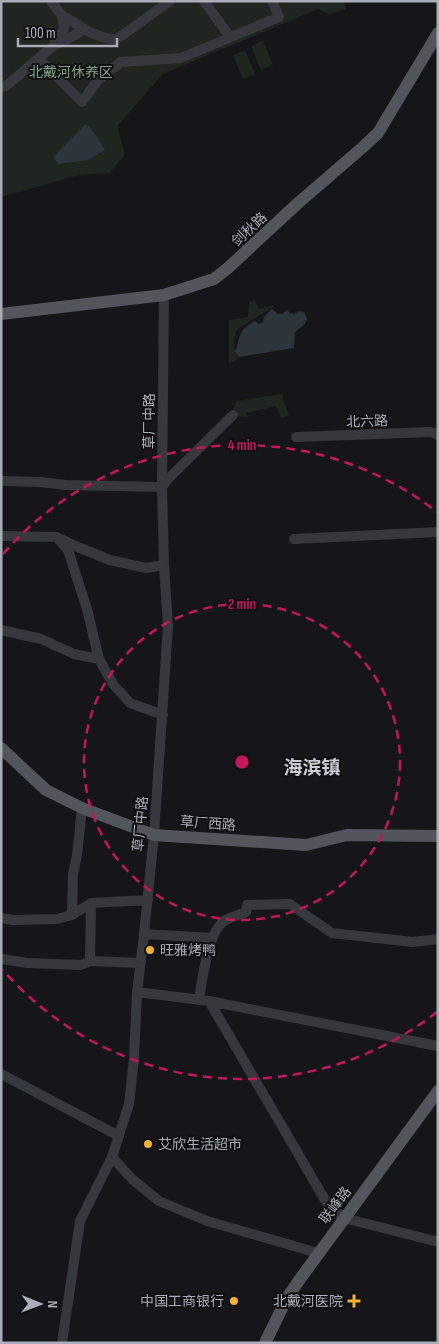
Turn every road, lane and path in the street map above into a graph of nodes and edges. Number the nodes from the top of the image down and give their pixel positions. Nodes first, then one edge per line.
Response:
1 (170, 1) edge
2 (204, 1) edge
3 (272, 1) edge
4 (51, 2) edge
5 (62, 15) junction
6 (84, 29) junction
7 (438, 33) edge
8 (230, 37) junction
9 (52, 47) junction
10 (39, 59) junction
11 (1, 87) edge
12 (164, 295) junction
13 (1, 314) edge
14 (233, 415) dead end
15 (438, 435) edge
16 (296, 437) dead end
17 (1, 481) edge
18 (162, 487) junction
19 (438, 532) edge
20 (1, 536) edge
21 (58, 537) junction
22 (294, 539) dead end
23 (164, 565) junction
24 (1, 630) edge
25 (99, 660) junction
26 (163, 715) junction
27 (1, 748) edge
28 (82, 808) junction
29 (154, 835) junction
30 (438, 836) edge
31 (148, 900) junction
32 (92, 903) junction
33 (72, 915) junction
34 (1, 918) edge
35 (144, 934) junction
36 (213, 938) junction
37 (438, 939) edge
38 (1, 959) edge
39 (90, 961) junction
40 (141, 963) junction
41 (136, 992) junction
42 (204, 1000) junction
43 (438, 1046) edge
44 (1, 1074) edge
45 (436, 1097) edge
46 (119, 1136) junction
47 (112, 1157) junction
48 (344, 1218) junction
49 (438, 1242) edge
50 (318, 1253) junction
51 (62, 1340) edge
52 (265, 1343) edge

1 - 6 street
2 - 8 street
3 - 8 street
4 - 5 street
5 - 6 street
5 - 9 street
6 - 9 street
7 - 12 main road, 剑秋路
8 - 10 street
9 - 10 street
10 - 11 street
12 - 13 main road, 剑秋路
12 - 18 street, 草厂中路
14 - 18 street
15 - 16 street, 北六路
17 - 18 street
18 - 23 street, 草厂中路
19 - 22 street
20 - 21 street
21 - 23 street
21 - 25 street
23 - 26 street, 草厂中路
24 - 25 street
25 - 26 street
26 - 29 street, 草厂中路
27 - 28 main road, 草厂西路
28 - 29 main road, 草厂西路
28 - 33 street
29 - 30 main road, 草厂西路
29 - 31 street, 草厂中路
31 - 32 street
31 - 35 street, 草厂中路
32 - 33 street
32 - 39 street
33 - 34 street
35 - 36 street
35 - 40 street, 草厂中路
36 - 37 street
36 - 42 street
38 - 39 street
39 - 40 street
40 - 41 street, 草厂中路
41 - 42 street
41 - 46 street, 草厂中路
42 - 43 street
42 - 48 street
44 - 46 street
45 - 48 main road, 联峰路
46 - 47 street, 草厂中路
47 - 50 street
47 - 51 street, 草厂中路
48 - 49 street
48 - 50 main road, 联峰路
50 - 52 main road, 联峰路

